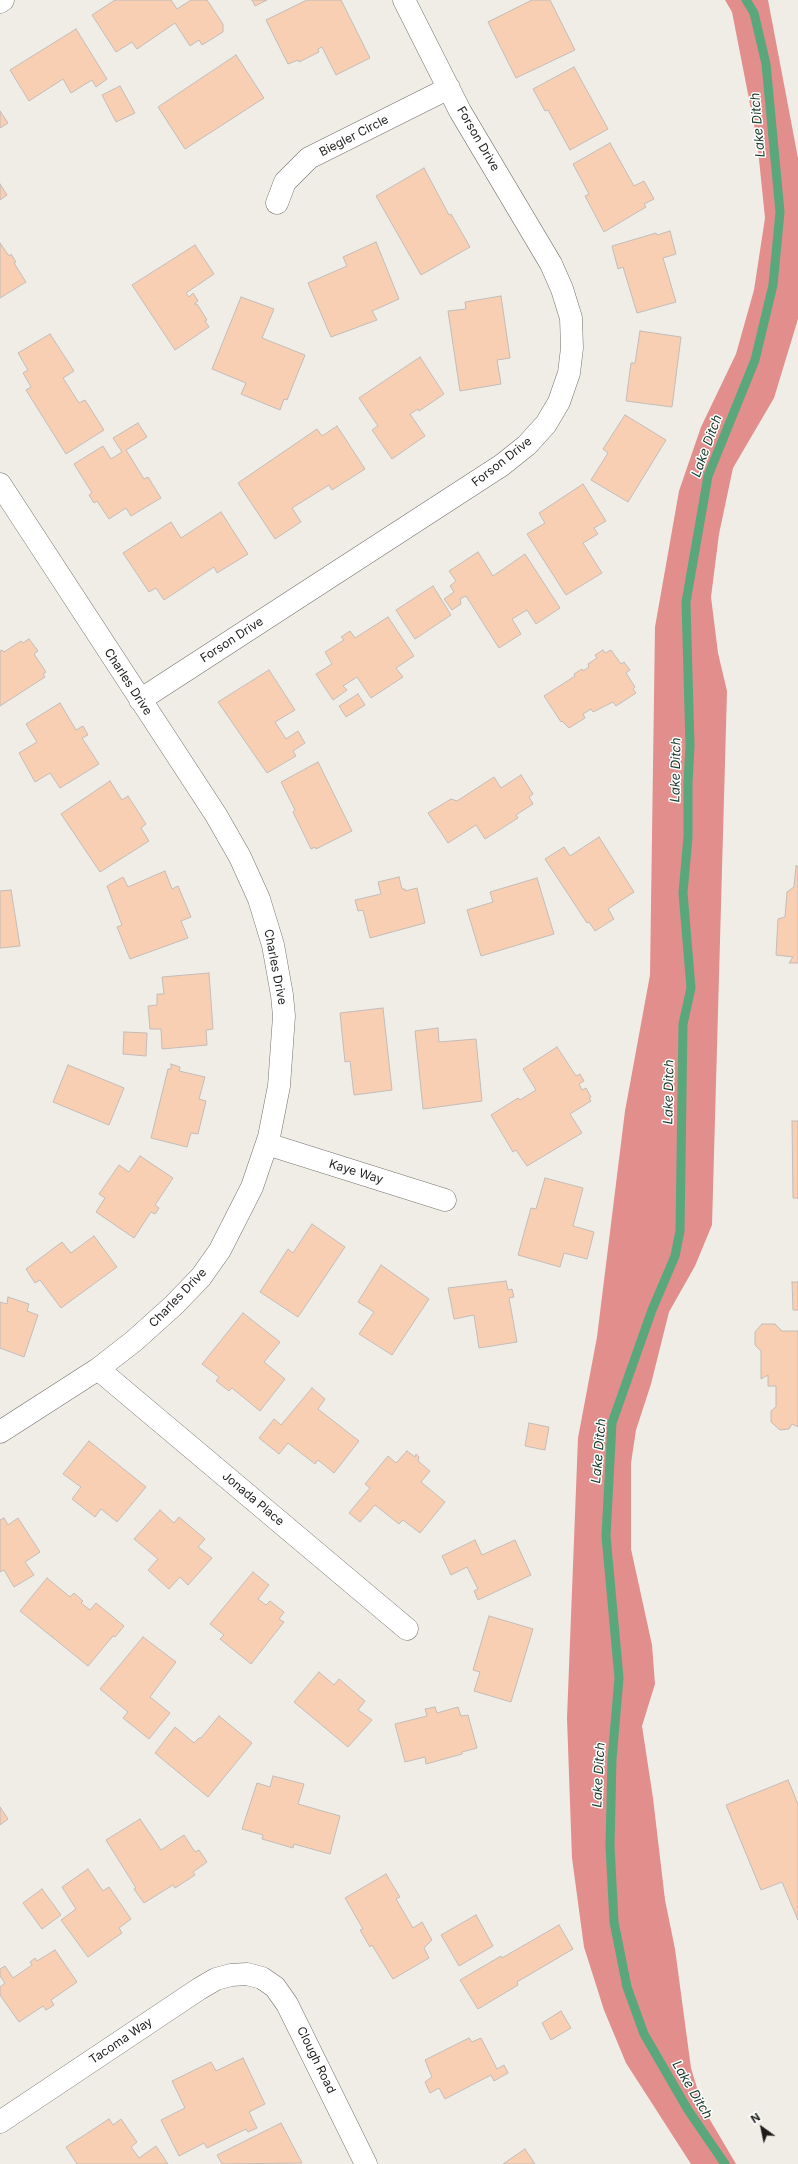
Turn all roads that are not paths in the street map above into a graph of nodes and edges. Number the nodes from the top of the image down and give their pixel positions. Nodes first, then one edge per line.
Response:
1 (3, 0) edge
2 (404, 0) edge
3 (0, 2) edge
4 (449, 88) junction
5 (277, 203) dead end
6 (0, 484) edge
7 (140, 700) junction
8 (267, 1144) junction
9 (445, 1200) dead end
10 (98, 1369) junction
11 (0, 1432) edge
12 (407, 1629) dead end
13 (247, 1974) joint
14 (0, 2122) edge
15 (366, 2164) edge

1 - 3 street
2 - 4 street, Forson Drive
4 - 5 street, Biegler Circle
4 - 7 street, Forson Drive
6 - 7 street, Charles Drive
7 - 8 street, Charles Drive
8 - 9 street, Kaye Way
8 - 10 street, Charles Drive
10 - 11 street, Charles Drive
10 - 12 street, Jonada Place
13 - 14 street, Tacoma Way
13 - 15 street, Clough Road

